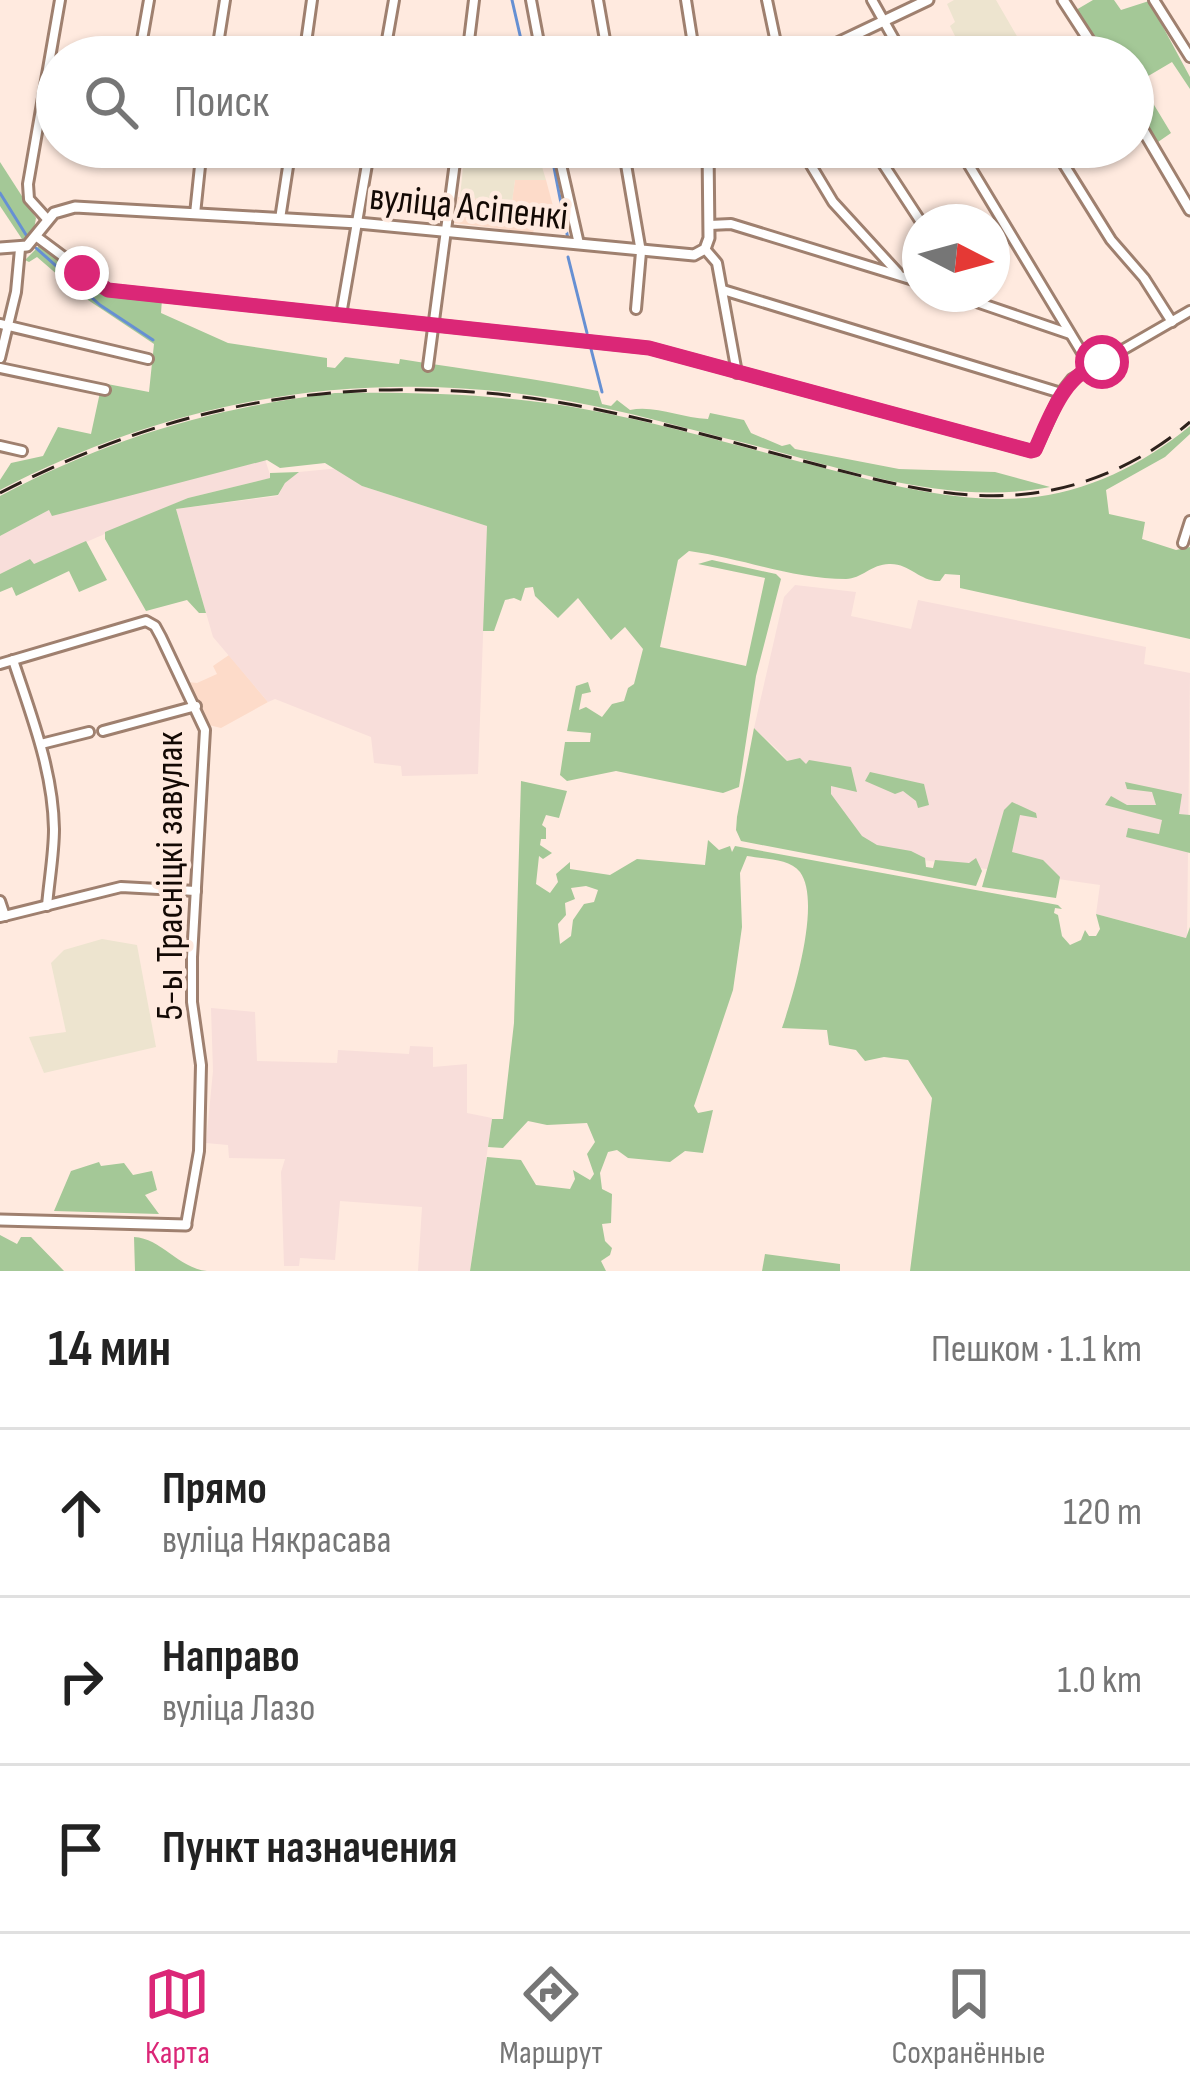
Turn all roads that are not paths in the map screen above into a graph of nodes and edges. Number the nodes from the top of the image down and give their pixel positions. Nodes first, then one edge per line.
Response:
1 (60, 0) edge
2 (148, 0) edge
3 (225, 0) edge
4 (312, 0) edge
5 (394, 0) edge
6 (474, 0) edge
7 (531, 0) edge
8 (598, 0) edge
9 (686, 0) edge
10 (767, 0) edge
11 (872, 0) edge
12 (928, 0) edge
13 (1064, 0) edge
14 (1154, 0) edge
15 (884, 19) junction
16 (54, 36) edge
17 (142, 36) edge
18 (219, 36) edge
19 (307, 36) edge
20 (388, 36) edge
21 (470, 36) edge
22 (538, 36) edge
23 (604, 36) edge
24 (692, 36) edge
25 (775, 36) edge
26 (850, 36) edge
27 (893, 36) edge
28 (1087, 36) edge
29 (1190, 57) edge
30 (36, 140) edge
31 (1154, 149) edge
32 (200, 168) edge
33 (288, 168) edge
34 (367, 168) edge
35 (455, 168) edge
36 (562, 168) edge
37 (627, 168) edge
38 (709, 168) edge
39 (813, 168) edge
40 (886, 168) edge
41 (971, 168) edge
42 (1066, 168) edge
43 (909, 204) edge
44 (1190, 210) edge
45 (195, 214) junction
46 (280, 219) junction
47 (48, 220) junction
48 (358, 224) junction
49 (710, 225) junction
50 (448, 233) junction
51 (37, 237) junction
52 (580, 246) junction
53 (0, 248) edge
54 (20, 249) junction
55 (706, 249) junction
56 (641, 253) junction
57 (899, 274) junction
58 (902, 275) edge
59 (723, 290) junction
60 (636, 309) dead end
61 (1190, 311) edge
62 (1010, 312) edge
63 (340, 315) junction
64 (1172, 322) junction
65 (433, 324) junction
66 (3, 325) edge
67 (1071, 334) junction
68 (0, 358) edge
69 (148, 359) dead end
70 (428, 366) dead end
71 (1090, 366) junction
72 (0, 368) edge
73 (737, 374) junction
74 (105, 390) dead end
75 (1061, 393) junction
76 (0, 446) edge
77 (22, 452) dead end
78 (1190, 521) edge
79 (1183, 543) dead end
80 (13, 660) junction
81 (0, 664) edge
82 (196, 706) junction
83 (103, 731) dead end
84 (89, 732) dead end
85 (41, 744) junction
86 (196, 891) junction
87 (0, 901) edge
88 (47, 906) junction
89 (3, 916) edge
90 (0, 1220) edge
91 (186, 1225) joint

1 - 16 street
2 - 17 street
3 - 18 street
4 - 19 street
5 - 20 street
6 - 21 street
7 - 22 street
8 - 23 street
9 - 24 street
10 - 25 street
11 - 15 street
12 - 15 street
13 - 28 street
14 - 29 street
15 - 26 street
15 - 27 street
30 - 47 street
31 - 44 street
32 - 45 street
33 - 46 street
34 - 48 street
35 - 50 street
36 - 52 street
37 - 56 street
38 - 49 street
39 - 57 street
40 - 43 street
41 - 67 street
42 - 64 street
45 - 46 street, вуліца Асіпенкі
45 - 47 street, вуліца Асіпенкі
46 - 48 street, вуліца Асіпенкі
47 - 51 street
48 - 50 street, вуліца Асіпенкі
48 - 63 street
49 - 55 street
49 - 57 street
50 - 52 street, вуліца Асіпенкі
50 - 65 street
51 - 54 street
51 - 63 street
52 - 56 street, вуліца Асіпенкі
53 - 54 street
54 - 66 street
55 - 56 street, вуліца Асіпенкі
55 - 59 street
56 - 60 street
57 - 58 street
59 - 73 street
59 - 75 street
61 - 64 street
62 - 67 street
63 - 65 street
64 - 71 street
65 - 70 street
65 - 73 street
66 - 68 street
66 - 69 street
67 - 71 street
71 - 75 street
72 - 74 street
73 - 75 street
76 - 77 street
78 - 79 street
80 - 81 street, 5-ы Трасніцкі завулак
80 - 82 street, 5-ы Трасніцкі завулак
80 - 85 street
82 - 83 street
82 - 86 street, 5-ы Трасніцкі завулак
84 - 85 street
85 - 88 street
86 - 88 street
86 - 91 street, 5-ы Трасніцкі завулак
87 - 89 street
88 - 89 street
90 - 91 street

